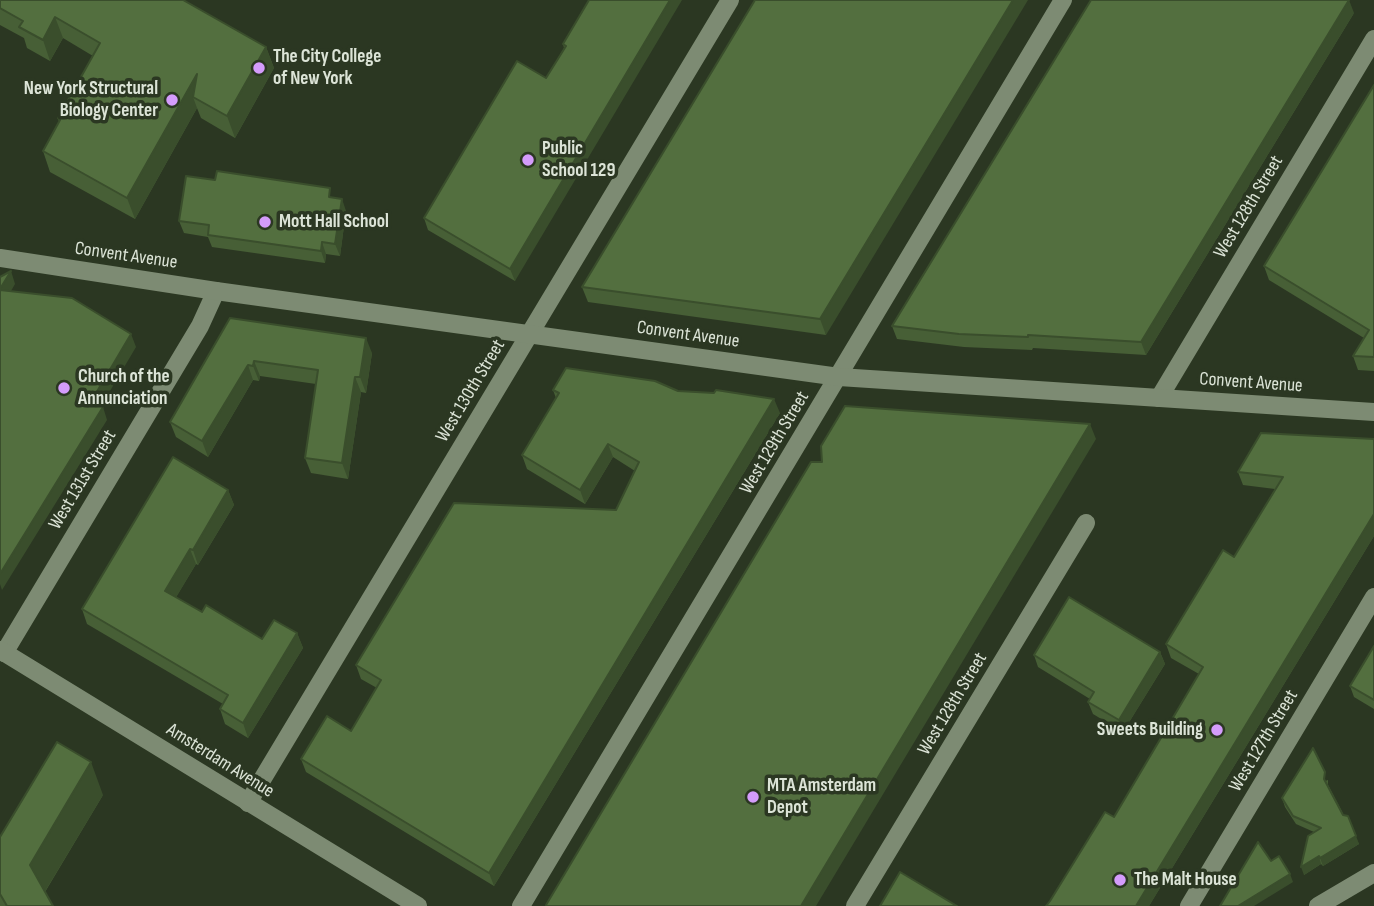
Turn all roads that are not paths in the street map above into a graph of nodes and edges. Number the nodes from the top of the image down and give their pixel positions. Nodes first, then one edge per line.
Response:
1 (730, 0) edge
2 (1063, 0) edge
3 (1374, 39) edge
4 (0, 258) edge
5 (216, 291) junction
6 (530, 334) junction
7 (839, 377) junction
8 (1159, 398) junction
9 (1374, 412) edge
10 (1086, 523) dead end
11 (1374, 597) edge
12 (2, 651) edge
13 (248, 803) junction
14 (1374, 873) edge
15 (418, 906) edge
16 (521, 906) edge
17 (855, 906) edge
18 (1189, 906) edge
19 (1318, 906) edge

1 - 6 street, West 130th Street
2 - 7 street, West 129th Street
3 - 8 street, West 128th Street
4 - 5 street, Convent Avenue
5 - 6 street, Convent Avenue
5 - 12 street, West 131st Street
6 - 7 street, Convent Avenue
6 - 13 street, West 130th Street
7 - 8 street, Convent Avenue
7 - 16 street, West 129th Street
8 - 9 street, Convent Avenue
10 - 17 street, West 128th Street
11 - 18 street, West 127th Street
12 - 13 street, Amsterdam Avenue
13 - 15 street, Amsterdam Avenue
14 - 19 street

